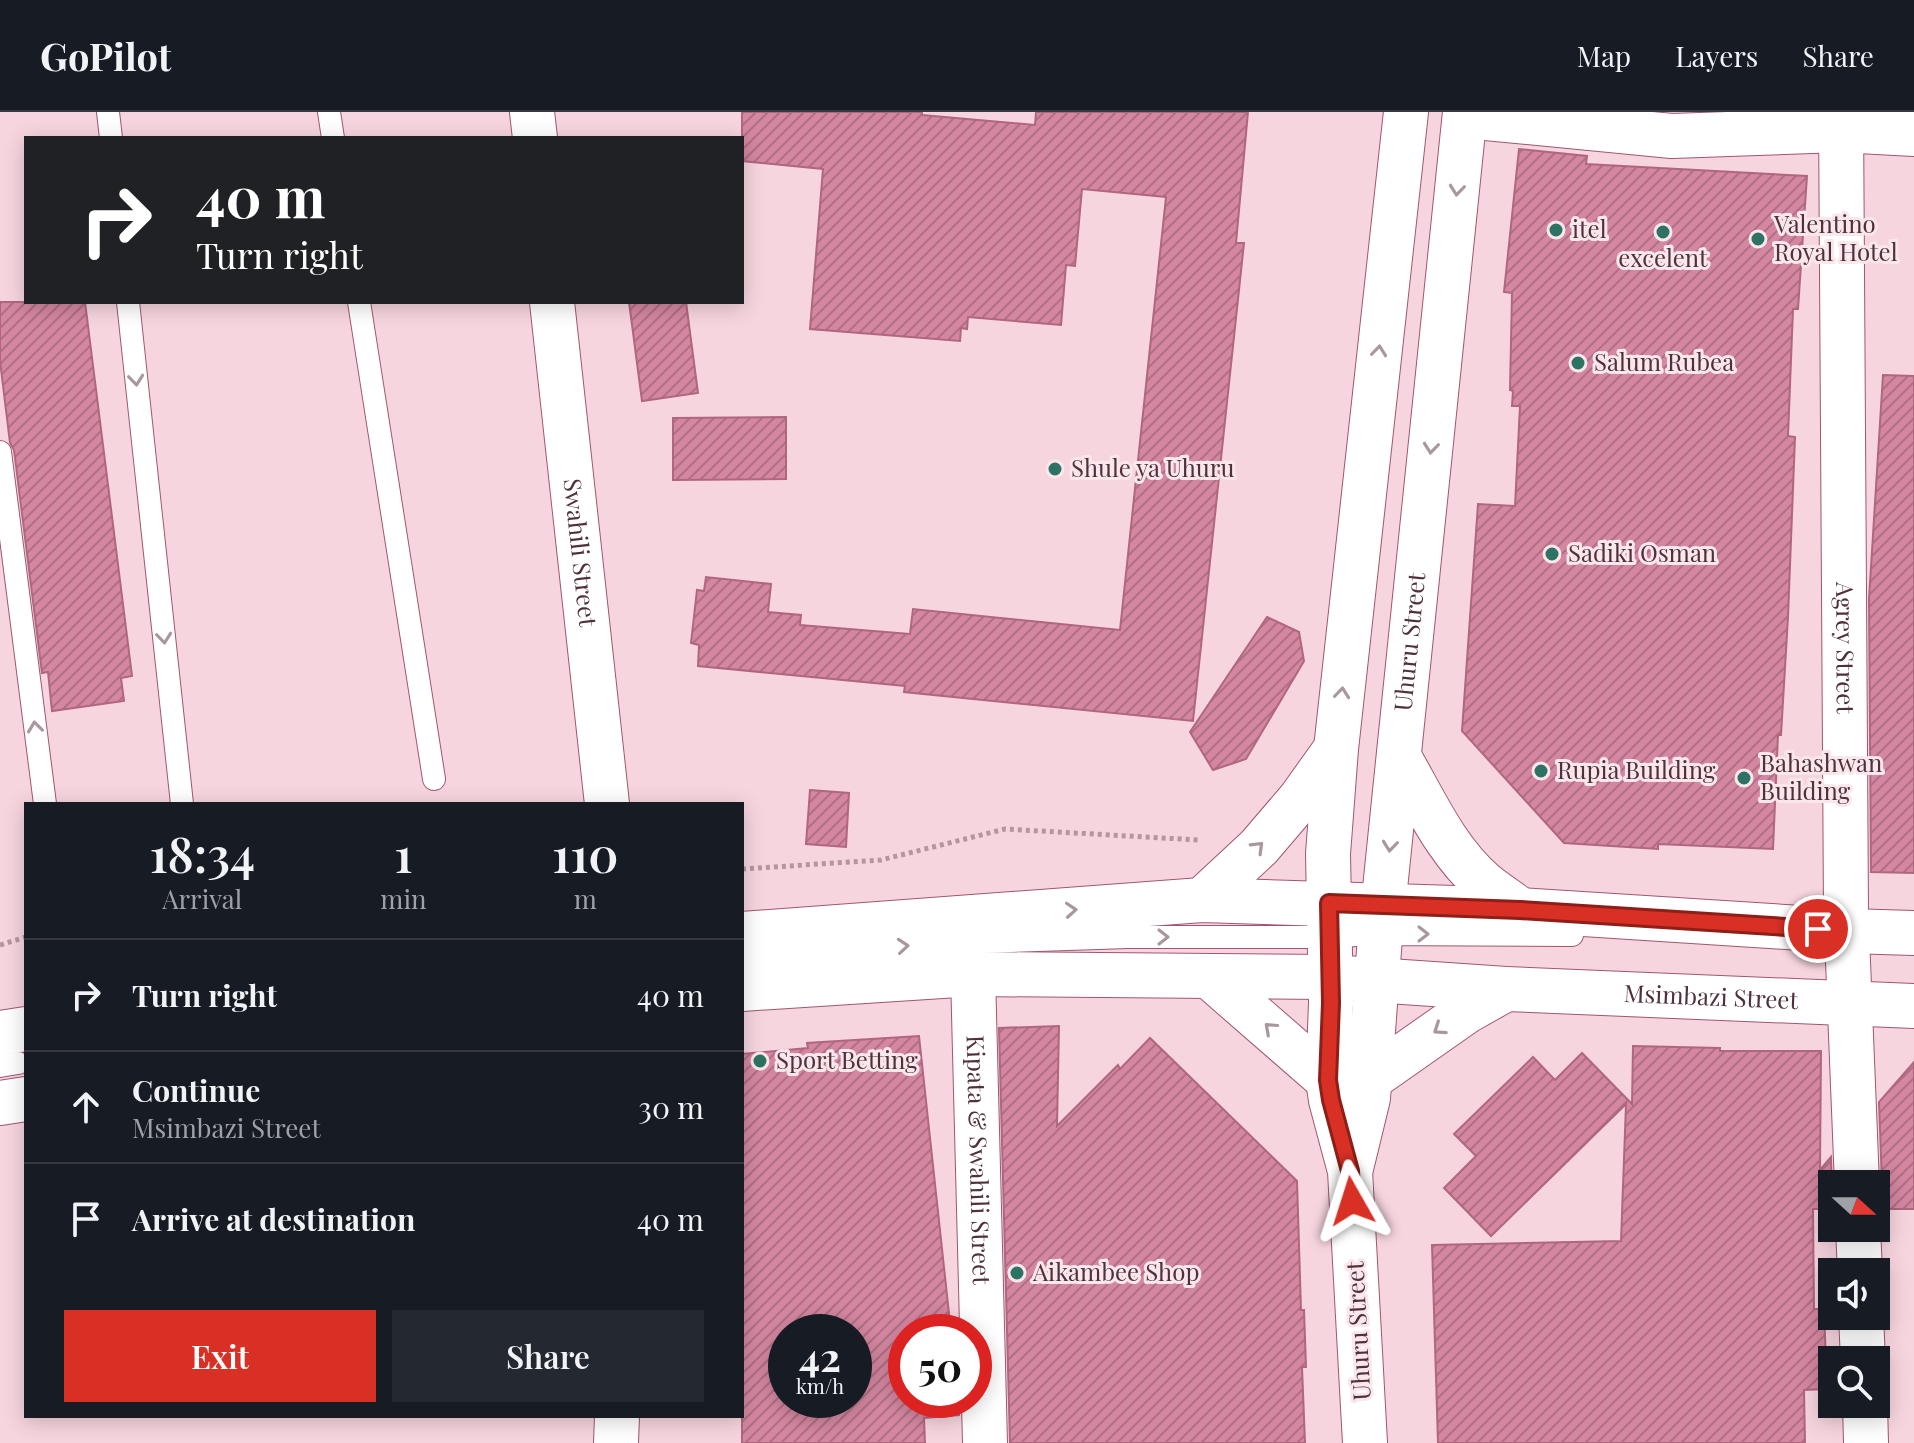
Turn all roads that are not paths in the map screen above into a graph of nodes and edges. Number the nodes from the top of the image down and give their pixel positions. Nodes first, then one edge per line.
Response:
1 (108, 112) edge
2 (329, 112) edge
3 (532, 112) edge
4 (1406, 112) edge
5 (1465, 114) edge
6 (1841, 121) edge
7 (1914, 134) edge
8 (111, 136) edge
9 (333, 136) edge
10 (535, 136) edge
11 (128, 304) edge
12 (359, 304) edge
13 (552, 304) edge
14 (0, 452) edge
15 (1336, 749) junction
16 (1399, 757) junction
17 (434, 779) dead end
18 (45, 802) edge
19 (182, 802) edge
20 (607, 802) edge
21 (1202, 900) junction
22 (1520, 910) junction
23 (1914, 933) edge
24 (744, 934) edge
25 (1330, 946) junction
26 (1381, 948) junction
27 (1914, 952) edge
28 (744, 959) edge
29 (1849, 968) junction
30 (973, 974) junction
31 (744, 977) edge
32 (1211, 978) junction
33 (744, 989) edge
34 (1506, 989) junction
35 (1914, 991) edge
36 (1914, 1006) edge
37 (17, 1059) edge
38 (1349, 1080) junction
39 (0, 1103) edge
40 (1856, 1170) edge
41 (617, 1418) edge
42 (1865, 1418) edge
43 (616, 1443) edge
44 (985, 1443) edge
45 (1365, 1443) edge
46 (1866, 1443) edge

1 - 8 lane
2 - 9 lane
3 - 10 street
15 -> 4 street, Uhuru Street
5 - 6 street
5 -> 16 street, Uhuru Street
6 - 7 street
6 - 29 street, Agrey Street
11 -> 19 lane
12 - 17 lane
13 - 20 street, Swahili Street
18 -> 14 lane
15 - 21 street
15 - 25 street, Uhuru Street
16 - 22 street
16 -> 26 street, Uhuru Street
24 -> 21 street
21 - 25 street
22 - 26 street, Msimbazi Street
22 - 29 street, Msimbazi Street
23 - 29 street, Msimbazi Street
25 - 26 street
25 - 26 street
28 -> 25 lane
25 - 31 lane
25 - 32 street
25 - 38 street, Uhuru Street
26 - 29 lane
26 -> 29 lane
26 - 34 street, Msimbazi Street
26 - 38 street, Uhuru Street
27 - 29 lane
29 - 34 street, Msimbazi Street
29 - 35 lane
29 - 36 street, Msimbazi Street
29 - 40 street, Agrey Street
30 - 32 street
30 - 33 street
30 - 44 street, Kipata & Swahili Street
38 -> 32 street
34 -> 38 street
37 - 39 street
38 - 45 street, Uhuru Street
41 - 43 street
42 - 46 street

